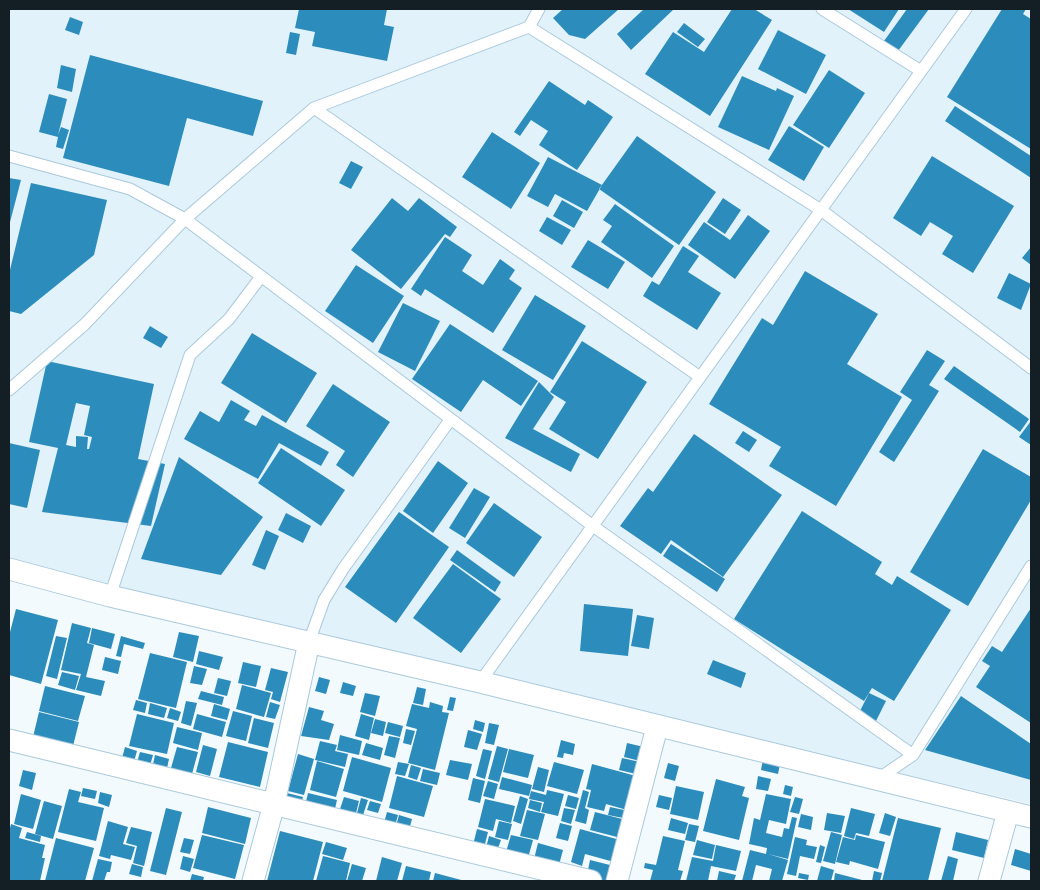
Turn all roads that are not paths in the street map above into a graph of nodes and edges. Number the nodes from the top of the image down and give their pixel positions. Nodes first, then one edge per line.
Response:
1 (539, 9) edge
2 (822, 9) edge
3 (966, 9) edge
4 (529, 27) junction
5 (921, 72) junction
6 (314, 108) junction
7 (9, 156) edge
8 (820, 210) junction
9 (184, 219) junction
10 (260, 278) junction
11 (1031, 368) edge
12 (700, 377) junction
13 (9, 390) edge
14 (450, 420) junction
15 (593, 526) junction
16 (1031, 566) edge
17 (9, 569) edge
18 (110, 596) junction
19 (309, 642) junction
20 (480, 682) junction
21 (657, 726) junction
22 (9, 740) edge
23 (913, 755) junction
24 (878, 780) junction
25 (274, 804) junction
26 (1008, 812) junction
27 (1031, 817) edge
28 (253, 881) edge
29 (591, 881) edge
30 (617, 881) edge
31 (990, 881) edge

1 - 4 lane
2 - 5 lane
3 - 5 lane
4 - 6 lane
4 - 8 lane
5 - 8 lane
6 - 9 lane
6 - 12 lane
7 - 9 lane
8 - 11 lane
8 - 12 lane
9 - 10 lane
9 - 13 lane
10 - 14 lane
10 - 18 lane
12 - 15 lane
14 - 15 lane
14 - 19 lane
15 - 20 lane
15 - 23 lane
16 - 23 lane
17 - 18 street
18 - 19 street
19 - 20 street
19 - 25 street
20 - 21 street
21 - 24 street
21 - 30 street
22 - 25 street
23 - 24 lane
24 - 26 street
25 - 28 street
25 - 29 street
26 - 27 street
26 - 31 street

